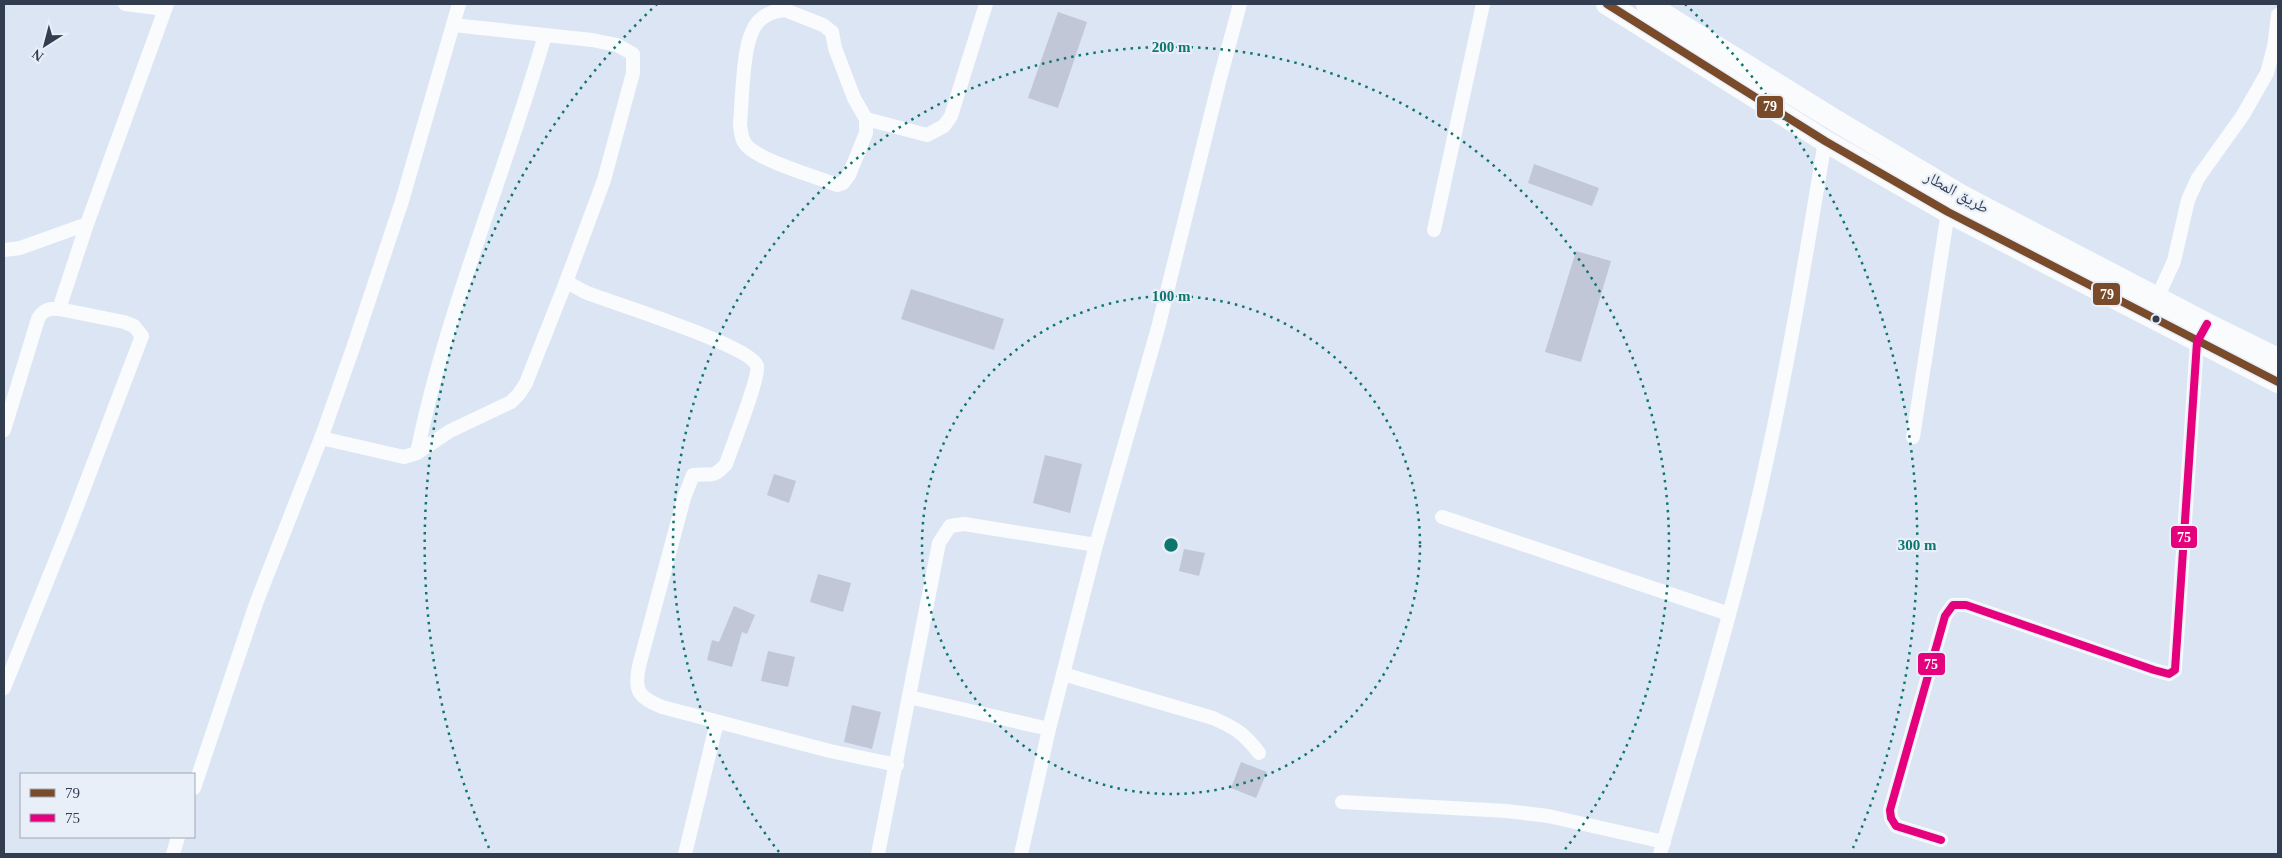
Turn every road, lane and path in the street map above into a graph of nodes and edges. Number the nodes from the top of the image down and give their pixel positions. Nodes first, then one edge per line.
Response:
1 (125, 4) edge
2 (459, 4) edge
3 (986, 4) edge
4 (1240, 4) edge
5 (1483, 4) edge
6 (1607, 4) edge
7 (1647, 4) edge
8 (166, 6) edge
9 (2278, 15) edge
10 (453, 25) junction
11 (544, 35) junction
12 (1688, 42) junction
13 (866, 119) junction
14 (1825, 141) junction
15 (1954, 203) junction
16 (87, 224) junction
17 (1434, 230) dead end
18 (4, 250) edge
19 (566, 282) junction
20 (2153, 307) junction
21 (59, 308) junction
22 (2202, 333) junction
23 (2278, 359) edge
24 (2278, 382) edge
25 (4, 430) edge
26 (1913, 437) dead end
27 (321, 438) junction
28 (417, 453) junction
29 (1442, 517) dead end
30 (1096, 545) junction
31 (1729, 614) junction
32 (1063, 674) junction
33 (4, 688) edge
34 (909, 697) junction
35 (717, 722) junction
36 (1048, 729) junction
37 (1259, 753) dead end
38 (896, 765) junction
39 (195, 785) edge
40 (1342, 802) dead end
41 (178, 838) edge
42 (1941, 840) dead end
43 (1662, 848) edge
44 (173, 854) edge
45 (685, 854) edge
46 (878, 854) edge
47 (1020, 854) edge

1 - 8 street
2 - 10 street
3 - 13 street
4 - 30 street
5 - 17 street
6 - 12 main road, طريق المطار
7 - 12 main road, طريق المطار
8 - 16 street
9 - 20 street
10 - 11 street
10 - 27 street
11 - 19 street
11 - 28 street
12 - 14 main road, طريق المطار
12 - 15 main road, طريق المطار
13 - 13 street
14 - 15 main road, طريق المطار
14 - 31 street
15 - 20 main road, طريق المطار
15 - 26 street
16 - 18 street
16 - 21 street
19 - 28 street
19 - 35 street
20 - 22 main road, طريق المطار
21 - 25 street
21 - 33 street
22 - 23 main road, طريق المطار
22 - 24 main road, طريق المطار
22 - 42 street
27 - 28 street
27 - 39 street
29 - 31 street
30 - 32 street
30 - 34 street
31 - 43 street
32 - 36 street
32 - 37 street
34 - 36 street
34 - 38 street
35 - 38 street
35 - 45 street
36 - 47 street
38 - 46 street
40 - 43 street
41 - 44 street

